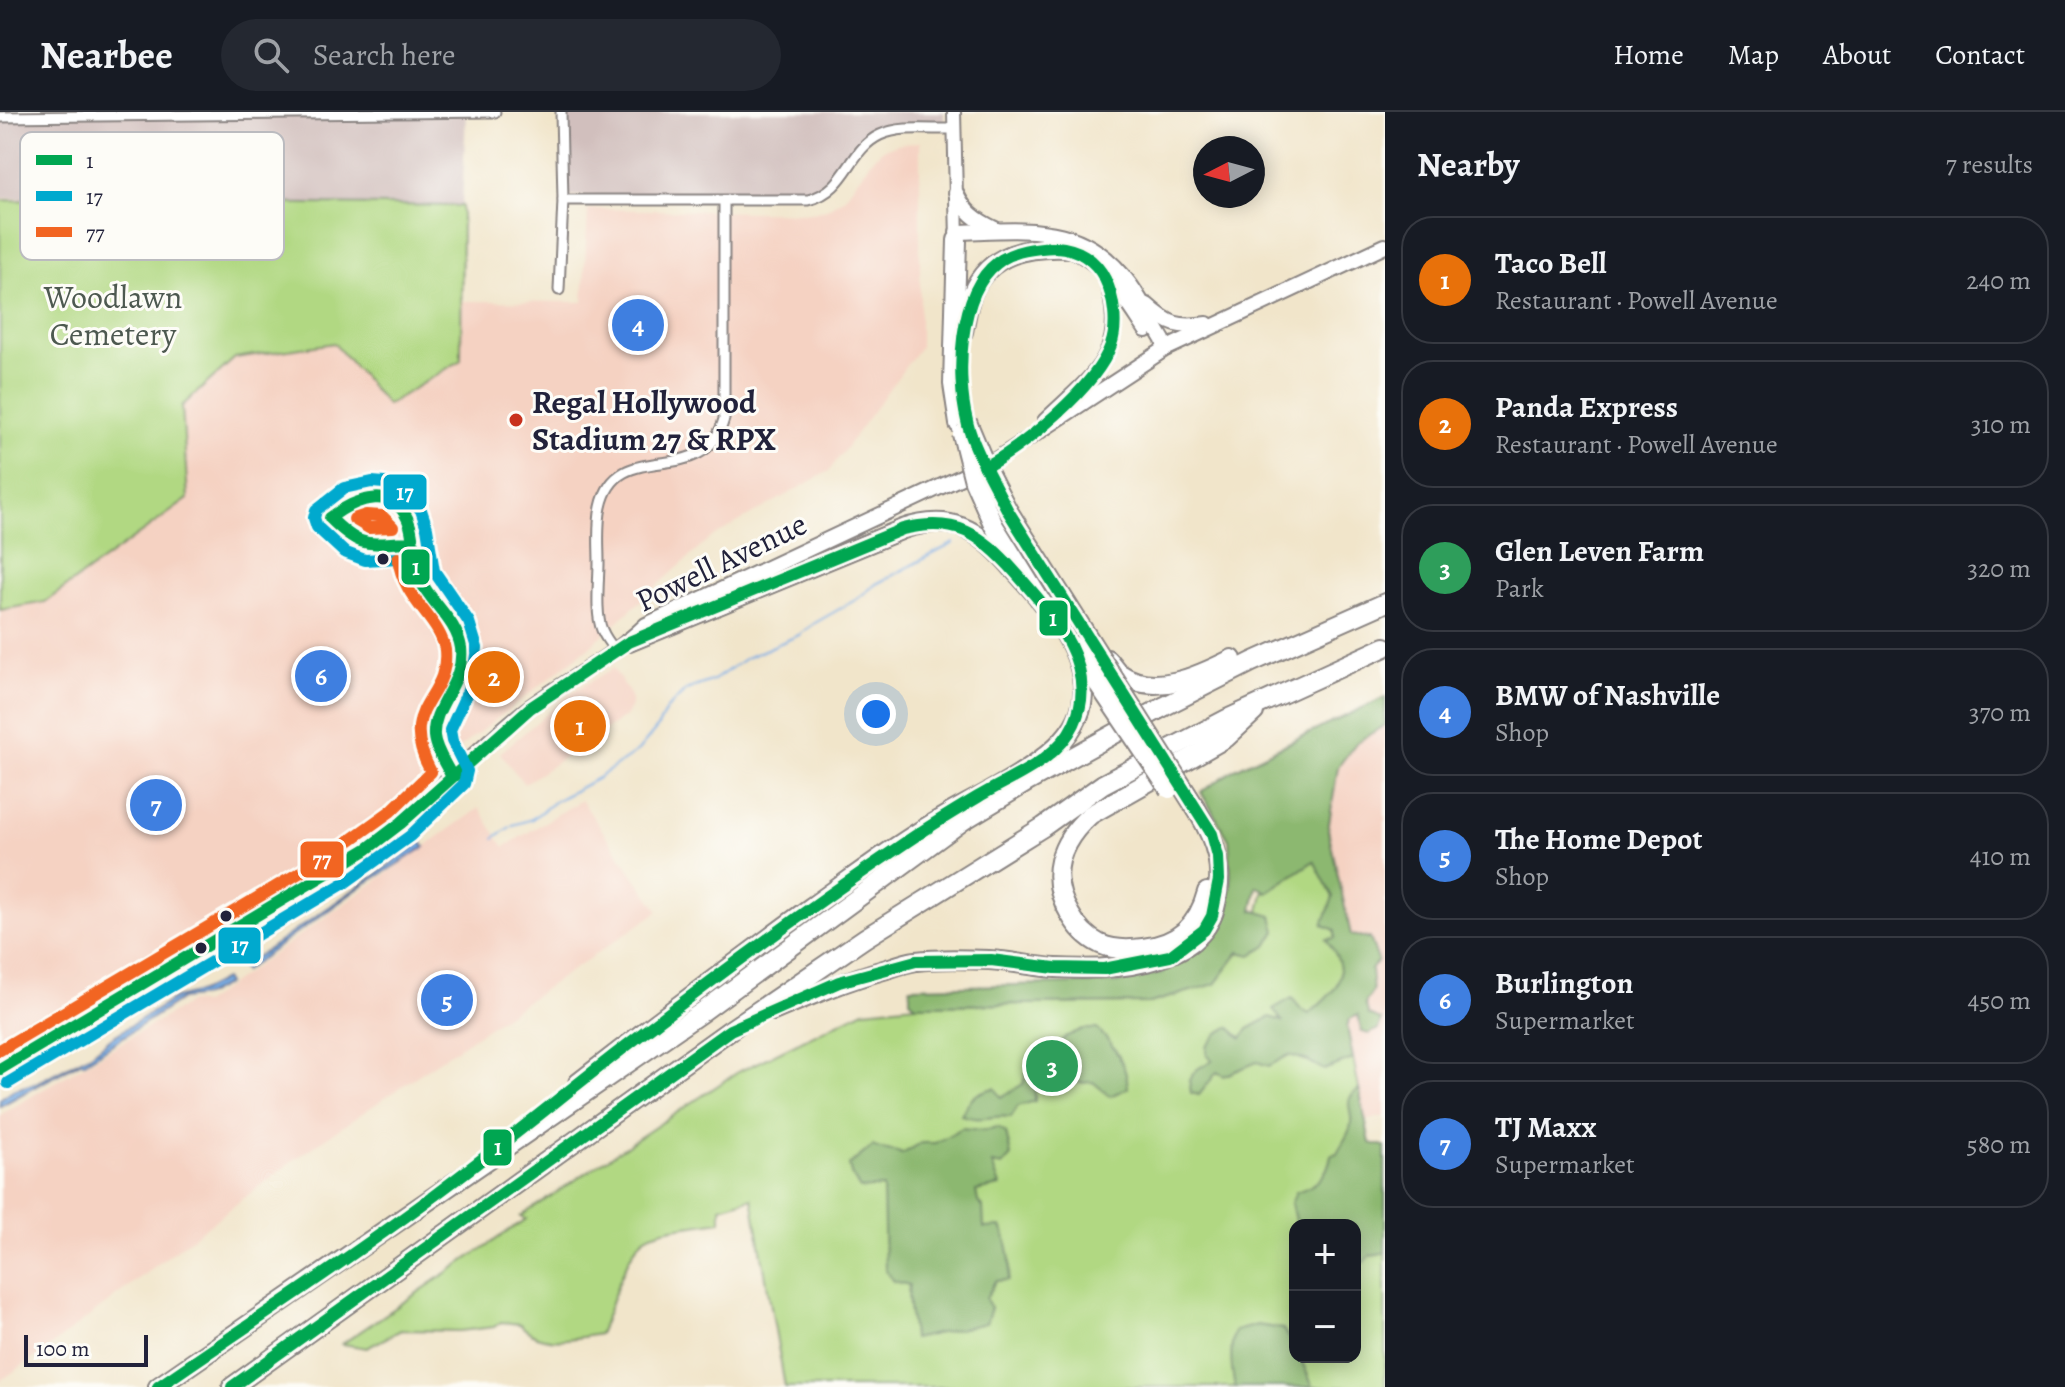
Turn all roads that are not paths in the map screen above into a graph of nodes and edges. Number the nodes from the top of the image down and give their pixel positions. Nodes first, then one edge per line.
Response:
1 (495, 112) edge
2 (561, 112) edge
3 (954, 112) edge
4 (0, 117) edge
5 (955, 129) junction
6 (956, 193) junction
7 (563, 200) junction
8 (724, 201) junction
9 (999, 231) junction
10 (957, 236) junction
11 (1385, 246) edge
12 (1070, 248) junction
13 (1106, 277) junction
14 (559, 290) dead end
15 (1138, 295) junction
16 (1224, 322) junction
17 (962, 335) junction
18 (1165, 349) junction
19 (963, 423) junction
20 (1019, 446) junction
21 (1385, 592) edge
22 (1040, 600) junction
23 (1385, 603) edge
24 (1080, 641) junction
25 (622, 646) junction
26 (1385, 647) edge
27 (1268, 700) junction
28 (1193, 814) junction
29 (730, 1030) junction
30 (0, 1069) edge
31 (431, 1198) junction
32 (158, 1387) edge
33 (232, 1387) edge

1 - 4 street
2 - 7 street
3 - 5 street
5 - 6 street
5 - 8 street
6 - 9 main road
6 - 10 street
7 - 8 street
7 - 14 street
8 - 25 street
9 - 10 main road
9 - 15 main road
10 - 12 main road
10 - 17 highway
10 - 19 highway
11 - 16 main road, Powell Avenue
12 - 13 main road
12 - 17 highway
13 - 18 main road
13 - 20 main road
15 - 16 main road
15 - 18 main road
16 - 18 main road, Powell Avenue
17 - 19 highway
18 - 20 main road, Powell Avenue
19 - 22 highway, bridge
19 - 24 highway, bridge
20 - 25 main road, Powell Avenue
21 - 24 highway, bridge
22 - 24 highway
22 - 25 highway, bridge
23 - 31 highway
24 - 28 highway, bridge
24 - 31 highway, bridge
25 - 30 main road, Powell Avenue
26 - 27 highway
27 - 28 highway
27 - 29 highway
28 - 29 highway
29 - 33 highway
31 - 32 highway

